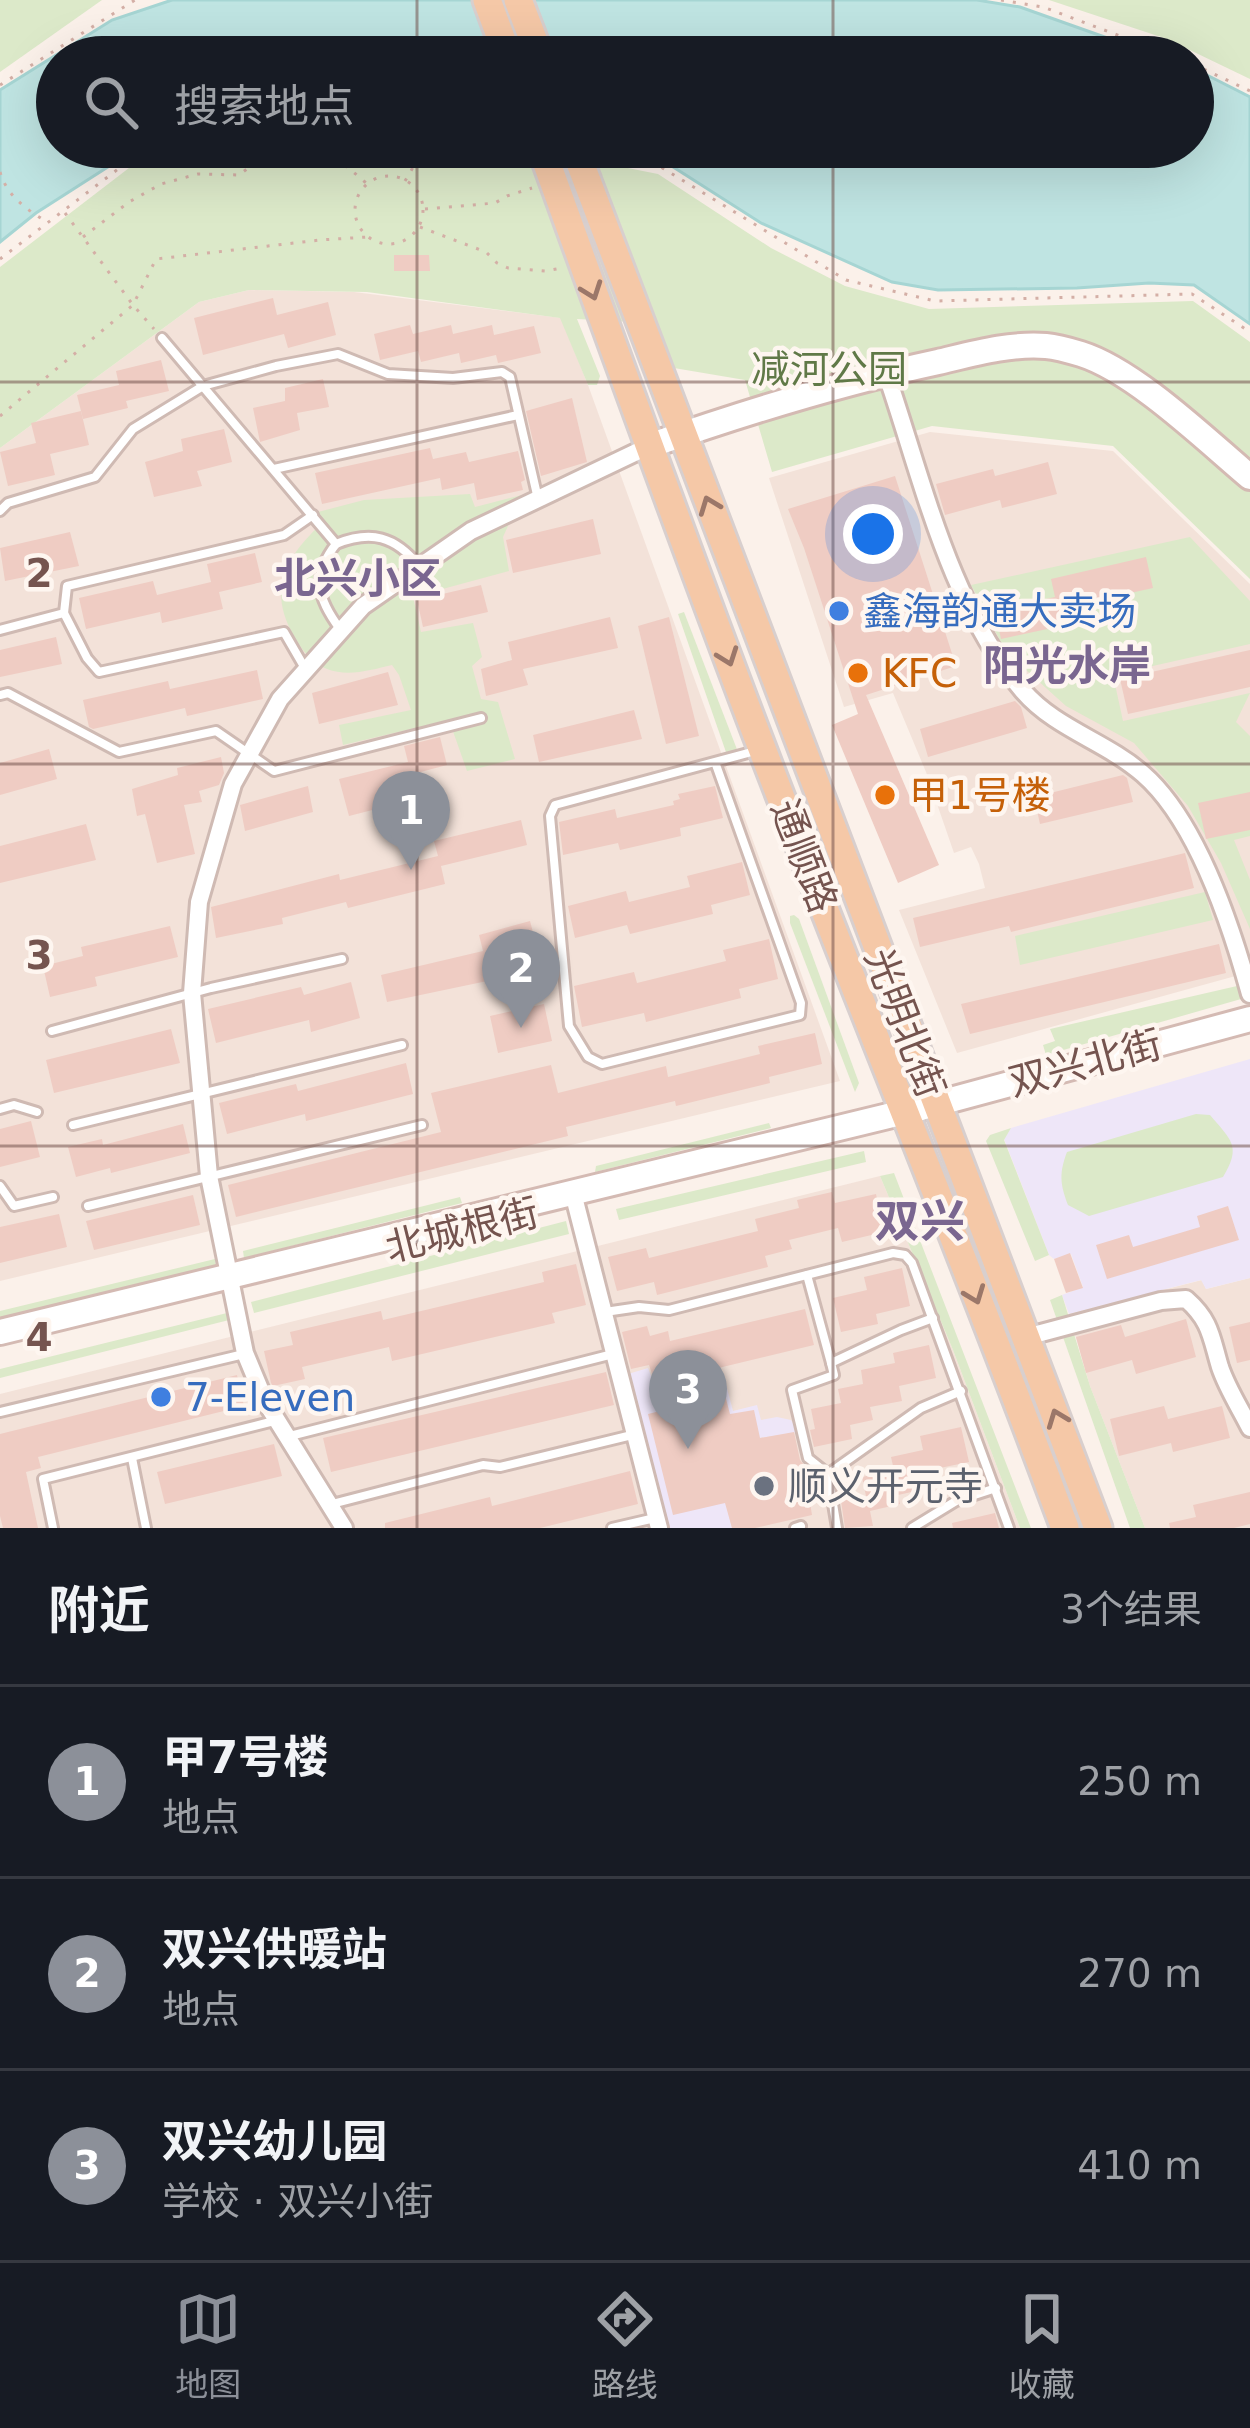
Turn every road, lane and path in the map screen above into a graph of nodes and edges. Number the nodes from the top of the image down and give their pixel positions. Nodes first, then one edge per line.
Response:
1 (135, 0) edge
2 (487, 0) edge
3 (518, 0) edge
4 (1001, 0) edge
5 (78, 36) edge
6 (500, 36) edge
7 (532, 36) edge
8 (1120, 36) edge
9 (36, 62) edge
10 (1214, 74) edge
11 (0, 85) edge
12 (1250, 91) edge
13 (120, 168) edge
14 (248, 168) edge
15 (350, 168) edge
16 (413, 168) edge
17 (543, 168) edge
18 (582, 168) edge
19 (663, 168) edge
20 (0, 172) edge
21 (405, 181) junction
22 (367, 184) junction
23 (544, 184) junction
24 (423, 209) junction
25 (64, 212) junction
26 (49, 224) junction
27 (418, 226) junction
28 (82, 237) junction
29 (368, 237) junction
30 (0, 259) edge
31 (564, 267) dead end
32 (133, 305) junction
33 (1250, 332) edge
34 (162, 338) joint
35 (886, 373) junction
36 (203, 386) junction
37 (519, 415) junction
38 (0, 416) edge
39 (682, 434) junction
40 (649, 446) junction
41 (274, 469) junction
42 (1250, 477) edge
43 (538, 499) junction
44 (0, 512) edge
45 (313, 515) junction
46 (336, 544) junction
47 (419, 567) junction
48 (64, 613) junction
49 (0, 630) edge
50 (341, 630) junction
51 (306, 670) junction
52 (0, 695) edge
53 (481, 718) dead end
54 (762, 749) junction
55 (250, 754) junction
56 (715, 762) junction
57 (343, 959) dead end
58 (192, 993) junction
59 (1250, 994) edge
60 (1250, 1019) edge
61 (52, 1031) dead end
62 (1250, 1032) edge
63 (402, 1045) dead end
64 (201, 1094) junction
65 (0, 1109) edge
66 (37, 1112) dead end
67 (922, 1113) junction
68 (422, 1125) dead end
69 (73, 1126) dead end
70 (209, 1176) junction
71 (0, 1186) edge
72 (53, 1197) dead end
73 (574, 1198) junction
74 (88, 1206) dead end
75 (807, 1275) junction
76 (229, 1282) junction
77 (603, 1312) junction
78 (933, 1318) junction
79 (0, 1332) edge
80 (1026, 1337) junction
81 (0, 1345) edge
82 (245, 1353) junction
83 (614, 1354) junction
84 (831, 1363) junction
85 (961, 1391) junction
86 (0, 1412) edge
87 (284, 1428) junction
88 (1250, 1428) edge
89 (635, 1434) junction
90 (132, 1458) junction
91 (828, 1474) junction
92 (996, 1488) junction
93 (331, 1504) junction
94 (658, 1523) edge
95 (53, 1528) edge
96 (146, 1528) edge
97 (344, 1528) edge
98 (612, 1528) edge
99 (837, 1528) edge
100 (912, 1528) edge
101 (1009, 1528) edge
102 (1065, 1528) edge
103 (1098, 1528) edge

1 - 5 path
2 - 6 main road
3 - 7 main road
4 - 8 path
9 - 11 path
10 - 12 path
13 - 25 path
14 - 28 path
15 - 22 path
16 - 21 path
17 - 23 main road, 通顺路
18 - 39 main road, 光明北街, bridge
19 - 33 path
20 - 26 path
21 - 22 path
21 - 24 path
22 - 29 path
23 - 24 path
23 -> 40 main road, 通顺路
24 - 27 path
25 - 26 path
25 - 28 path
26 - 30 path
27 - 29 path
27 - 31 path
28 - 32 path
29 - 32 path
32 - 34 path
32 - 38 path
34 - 36 lane
35 - 39 street
35 - 42 street
35 - 59 street
36 - 37 lane
36 - 41 lane
36 - 44 lane
37 - 41 lane
37 - 43 lane
39 - 40 street
67 -> 39 main road, 光明北街
40 - 43 street
40 -> 54 main road, 通顺路
41 - 45 lane
43 - 47 street
45 - 46 lane
45 - 48 lane
46 - 47 lane
46 - 50 lane
47 - 50 street
48 - 49 lane
48 - 51 lane
50 - 51 street
51 - 55 street
52 - 55 lane
53 - 55 lane
54 - 56 lane
54 - 67 main road, 通顺路
55 - 58 street
56 - 56 lane
57 - 58 lane
58 - 61 lane
58 - 64 street
60 - 67 street, 双兴北街
62 - 67 street, 双兴北街
63 - 64 lane
64 - 69 lane
64 - 70 street
65 - 66 lane
67 - 73 street, 北城根街
67 - 80 main road, 光明北街
67 -> 102 main road, 通顺路
68 - 70 lane
70 - 74 lane
70 - 76 street
71 - 72 lane
73 - 76 street, 北城根街
73 - 77 street
75 - 77 lane
75 - 78 lane
75 - 84 lane
76 - 79 street, 北城根街
76 - 81 street, 北城根街
76 - 82 street
77 - 83 street
78 - 84 lane
78 - 85 lane
80 - 88 street
103 -> 80 main road, 光明北街
82 - 86 lane
82 - 87 street
83 - 87 lane
83 - 89 street
84 - 91 lane
85 - 91 lane
85 - 92 lane
87 - 90 lane
87 - 93 street
89 - 93 lane
89 - 94 street
90 - 95 lane
90 - 96 lane
91 - 99 lane
92 - 100 lane
92 - 101 lane
93 - 97 street
94 - 98 lane

